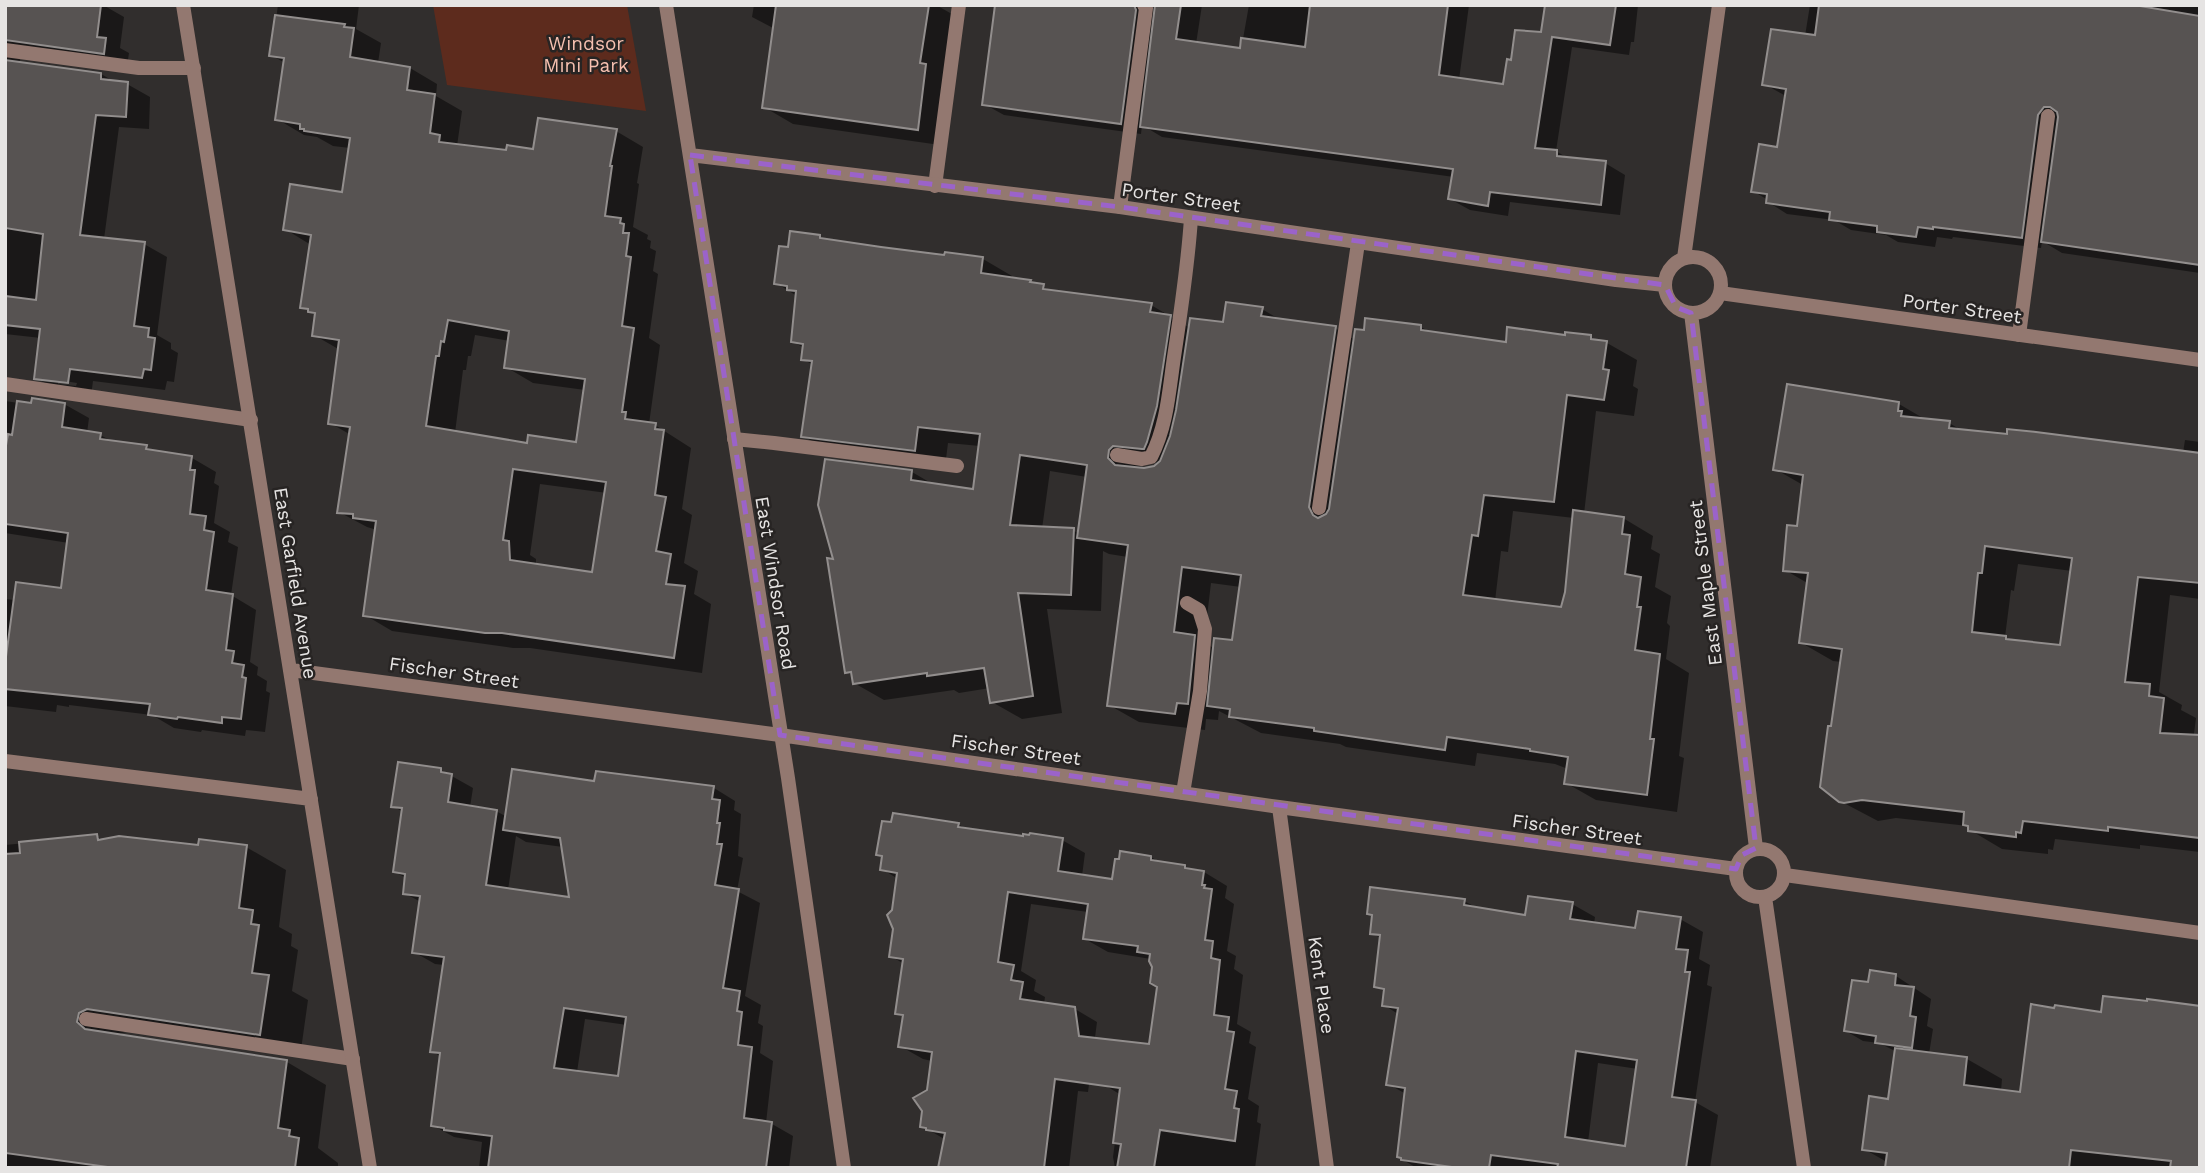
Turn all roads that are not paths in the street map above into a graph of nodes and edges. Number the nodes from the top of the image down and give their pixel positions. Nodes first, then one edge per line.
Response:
1 (183, 5) edge
2 (666, 5) edge
3 (959, 5) edge
4 (1144, 5) edge
5 (1718, 5) edge
6 (5, 50) edge
7 (194, 68) junction
8 (2048, 116) dead end
9 (690, 155) junction
10 (935, 186) junction
11 (1120, 208) junction
12 (1191, 218) junction
13 (1359, 243) junction
14 (1684, 258) junction
15 (1665, 285) junction
16 (1720, 293) junction
17 (1691, 313) junction
18 (2019, 335) junction
19 (2200, 360) edge
20 (5, 384) edge
21 (251, 421) junction
22 (734, 439) junction
23 (1117, 455) dead end
24 (957, 466) dead end
25 (1320, 508) dead end
26 (1187, 603) dead end
27 (291, 670) junction
28 (780, 735) junction
29 (5, 761) edge
30 (1183, 793) junction
31 (311, 800) junction
32 (1279, 807) junction
33 (1756, 848) junction
34 (1736, 869) junction
35 (1784, 875) junction
36 (1765, 897) junction
37 (2200, 933) edge
38 (86, 1019) dead end
39 (353, 1059) junction
40 (370, 1168) edge
41 (844, 1168) edge
42 (1326, 1168) edge
43 (1804, 1168) edge

1 - 7 street, East Garfield Avenue
2 - 9 street, East Windsor Road
3 - 10 street
4 - 11 street
5 - 14 street
6 - 7 street
7 - 21 street, East Garfield Avenue
8 - 18 street
9 - 10 street, Porter Street
9 - 22 street, East Windsor Road
10 - 11 street, Porter Street
11 - 12 street, Porter Street
12 - 13 street, Porter Street
12 - 23 street
13 - 15 street, Porter Street
13 - 25 street
14 - 15 street
14 - 16 street
15 - 17 street
16 - 17 street
16 - 18 street, Porter Street
17 - 33 street, East Maple Street
18 - 19 street, Porter Street
20 - 21 street
21 - 27 street, East Garfield Avenue
22 - 24 street
22 - 28 street, East Windsor Road
26 - 30 street
27 - 28 street, Fischer Street
27 - 31 street, East Garfield Avenue
28 - 30 street, Fischer Street
28 - 41 street, East Windsor Road
29 - 31 street
30 - 32 street, Fischer Street
31 - 39 street, East Garfield Avenue
32 - 34 street, Fischer Street
32 - 42 street, Kent Place
33 - 34 street
33 - 35 street
34 - 36 street
35 - 36 street
35 - 37 street
36 - 43 street
38 - 39 street
39 - 40 street, East Garfield Avenue

